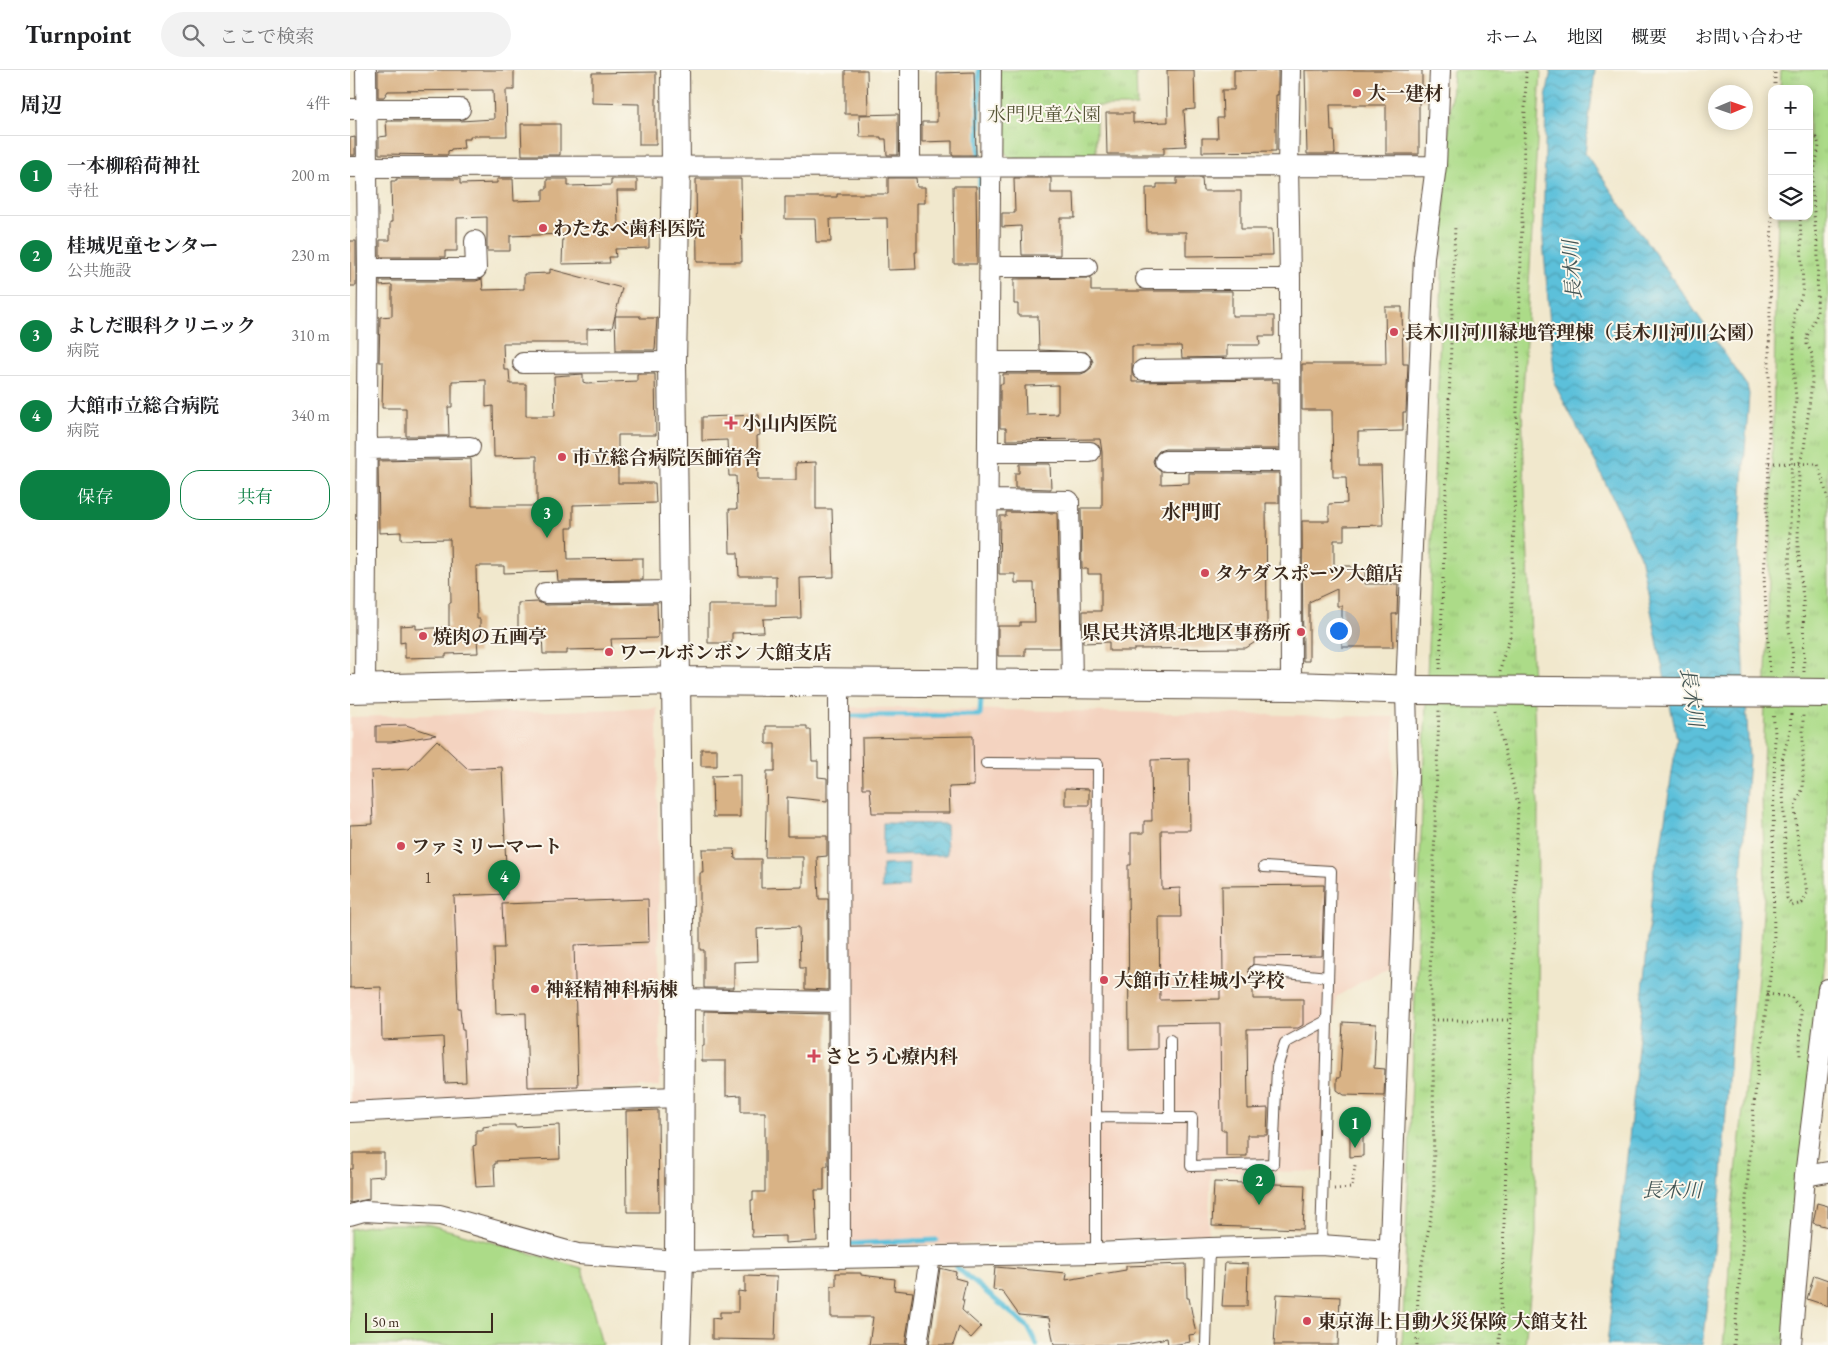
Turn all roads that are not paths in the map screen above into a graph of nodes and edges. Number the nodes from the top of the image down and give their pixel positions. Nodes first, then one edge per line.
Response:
1 (366, 70) edge
2 (675, 70) edge
3 (910, 70) edge
4 (991, 70) edge
5 (1290, 70) edge
6 (1440, 70) edge
7 (358, 109) edge
8 (460, 109) dead end
9 (676, 166) junction
10 (910, 166) junction
11 (991, 166) junction
12 (1288, 166) junction
13 (1436, 166) junction
14 (358, 168) edge
15 (475, 242) dead end
16 (990, 266) junction
17 (1087, 267) dead end
18 (368, 270) junction
19 (1146, 279) dead end
20 (1290, 279) junction
21 (672, 362) junction
22 (990, 362) junction
23 (1081, 362) dead end
24 (523, 363) dead end
25 (1290, 368) junction
26 (1143, 370) dead end
27 (470, 447) dead end
28 (367, 449) junction
29 (989, 452) junction
30 (1090, 452) dead end
31 (1165, 461) dead end
32 (1290, 461) junction
33 (989, 500) junction
34 (674, 591) junction
35 (545, 592) dead end
36 (675, 680) junction
37 (839, 682) junction
38 (986, 684) junction
39 (1072, 684) junction
40 (1291, 686) junction
41 (358, 688) edge
42 (1412, 691) junction
43 (1828, 693) edge
44 (986, 763) dead end
45 (1264, 867) dead end
46 (1255, 970) dead end
47 (1328, 977) junction
48 (1828, 989) edge
49 (680, 999) junction
50 (840, 1002) junction
51 (1326, 1021) junction
52 (1170, 1040) dead end
53 (680, 1097) junction
54 (350, 1112) edge
55 (1096, 1117) junction
56 (1170, 1118) junction
57 (1828, 1172) edge
58 (1805, 1176) junction
59 (350, 1215) edge
60 (1320, 1245) junction
61 (1209, 1248) junction
62 (1390, 1250) junction
63 (1096, 1253) junction
64 (930, 1256) junction
65 (840, 1257) junction
66 (679, 1260) junction
67 (676, 1345) edge
68 (917, 1345) edge
69 (1206, 1345) edge
70 (1386, 1345) edge
71 (1791, 1345) edge

1 - 7 street
2 - 9 street
3 - 10 street
4 - 11 street
5 - 12 street
6 - 13 street
7 - 8 street
7 - 14 street
9 - 10 street
9 - 14 street
9 - 21 street
10 - 11 street
11 - 12 street
11 - 16 street
12 - 13 street
12 - 20 street
13 - 42 street
14 - 18 street
15 - 18 street
16 - 17 street
16 - 22 street
18 - 28 street
19 - 20 street
20 - 25 street
21 - 24 street
21 - 34 street
22 - 23 street
22 - 29 street
25 - 26 street
25 - 32 street
27 - 28 street
28 - 41 street
29 - 30 street
29 - 33 street
31 - 32 street
32 - 40 street
33 - 38 street
33 - 39 street
34 - 35 street
34 - 36 street
36 - 37 street
36 - 41 street
36 - 49 street
37 - 38 street
37 - 50 street
38 - 39 street
39 - 40 street
40 - 42 street
42 - 43 street, bridge
42 - 62 street
44 - 55 lane
45 - 47 lane
46 - 47 lane
47 - 51 lane
48 - 58 street
49 - 50 street
49 - 53 street
50 - 65 street
51 - 56 lane
51 - 60 lane
52 - 56 lane
53 - 54 street
53 - 66 street
55 - 56 lane
55 - 63 lane
57 - 58 street
58 - 71 street
59 - 66 street
60 - 61 street
60 - 62 street
61 - 63 street
61 - 69 lane
62 - 70 street
63 - 64 street
64 - 65 street
64 - 68 street
65 - 66 street
66 - 67 street

